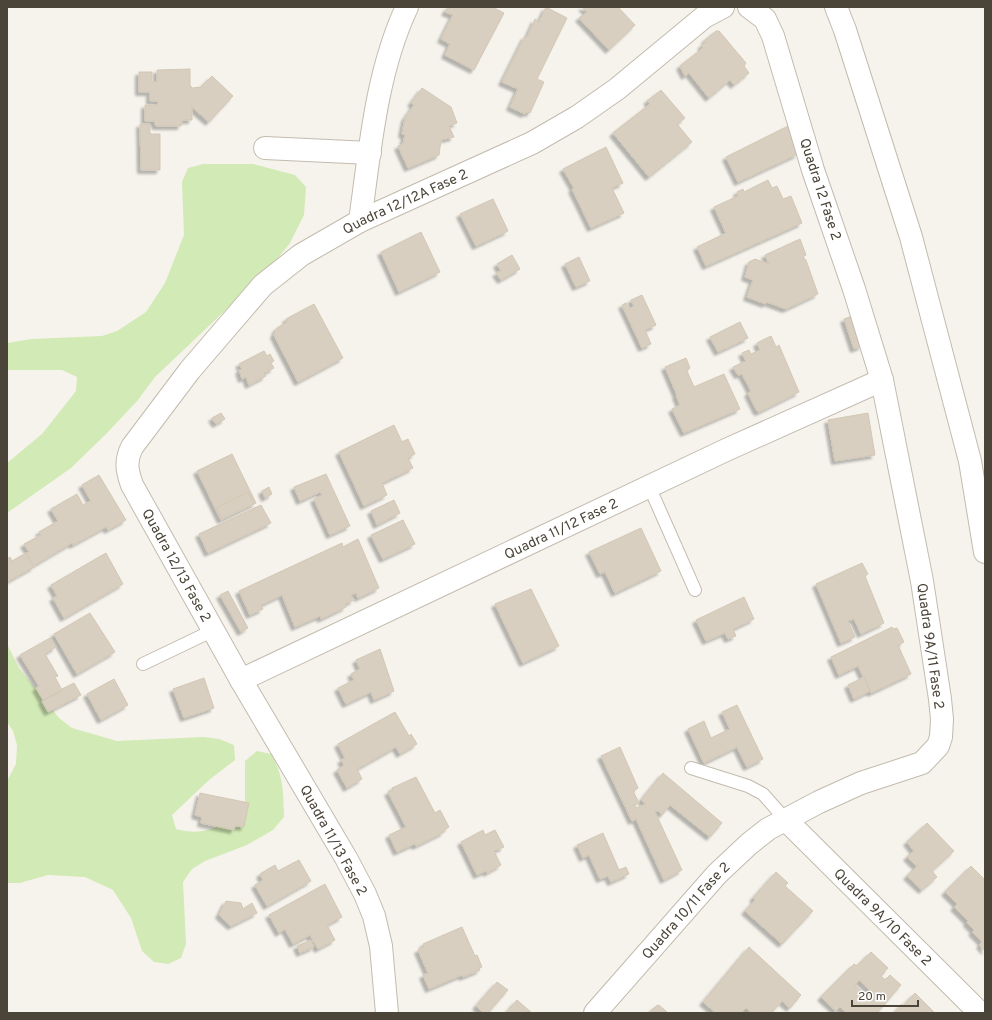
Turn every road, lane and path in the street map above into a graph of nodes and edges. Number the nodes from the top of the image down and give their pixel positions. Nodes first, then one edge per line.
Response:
1 (407, 7) edge
2 (723, 7) edge
3 (749, 7) edge
4 (836, 7) edge
5 (265, 148) dead end
6 (370, 153) junction
7 (360, 221) junction
8 (882, 380) junction
9 (132, 447) joint
10 (649, 486) junction
11 (985, 552) edge
12 (695, 590) dead end
13 (214, 630) junction
14 (143, 664) dead end
15 (241, 680) junction
16 (691, 768) dead end
17 (786, 820) junction
18 (387, 1013) edge
19 (595, 1013) edge
20 (980, 1013) edge

1 - 6 street
2 - 7 street, Quadra 12/12A Fase 2
3 - 8 street, Quadra 12 Fase 2
4 - 11 street
5 - 6 street
6 - 7 street
7 - 9 street, Quadra 12/12A Fase 2
8 - 10 street, Quadra 11/12 Fase 2
8 - 17 street, Quadra 9A/11 Fase 2
9 - 13 street, Quadra 12/13 Fase 2
10 - 12 lane
10 - 15 street, Quadra 11/12 Fase 2
13 - 14 lane
13 - 15 street, Quadra 12/13 Fase 2
15 - 18 street, Quadra 11/13 Fase 2
16 - 17 lane
17 - 19 street, Quadra 10/11 Fase 2
17 - 20 street, Quadra 9A/10 Fase 2

